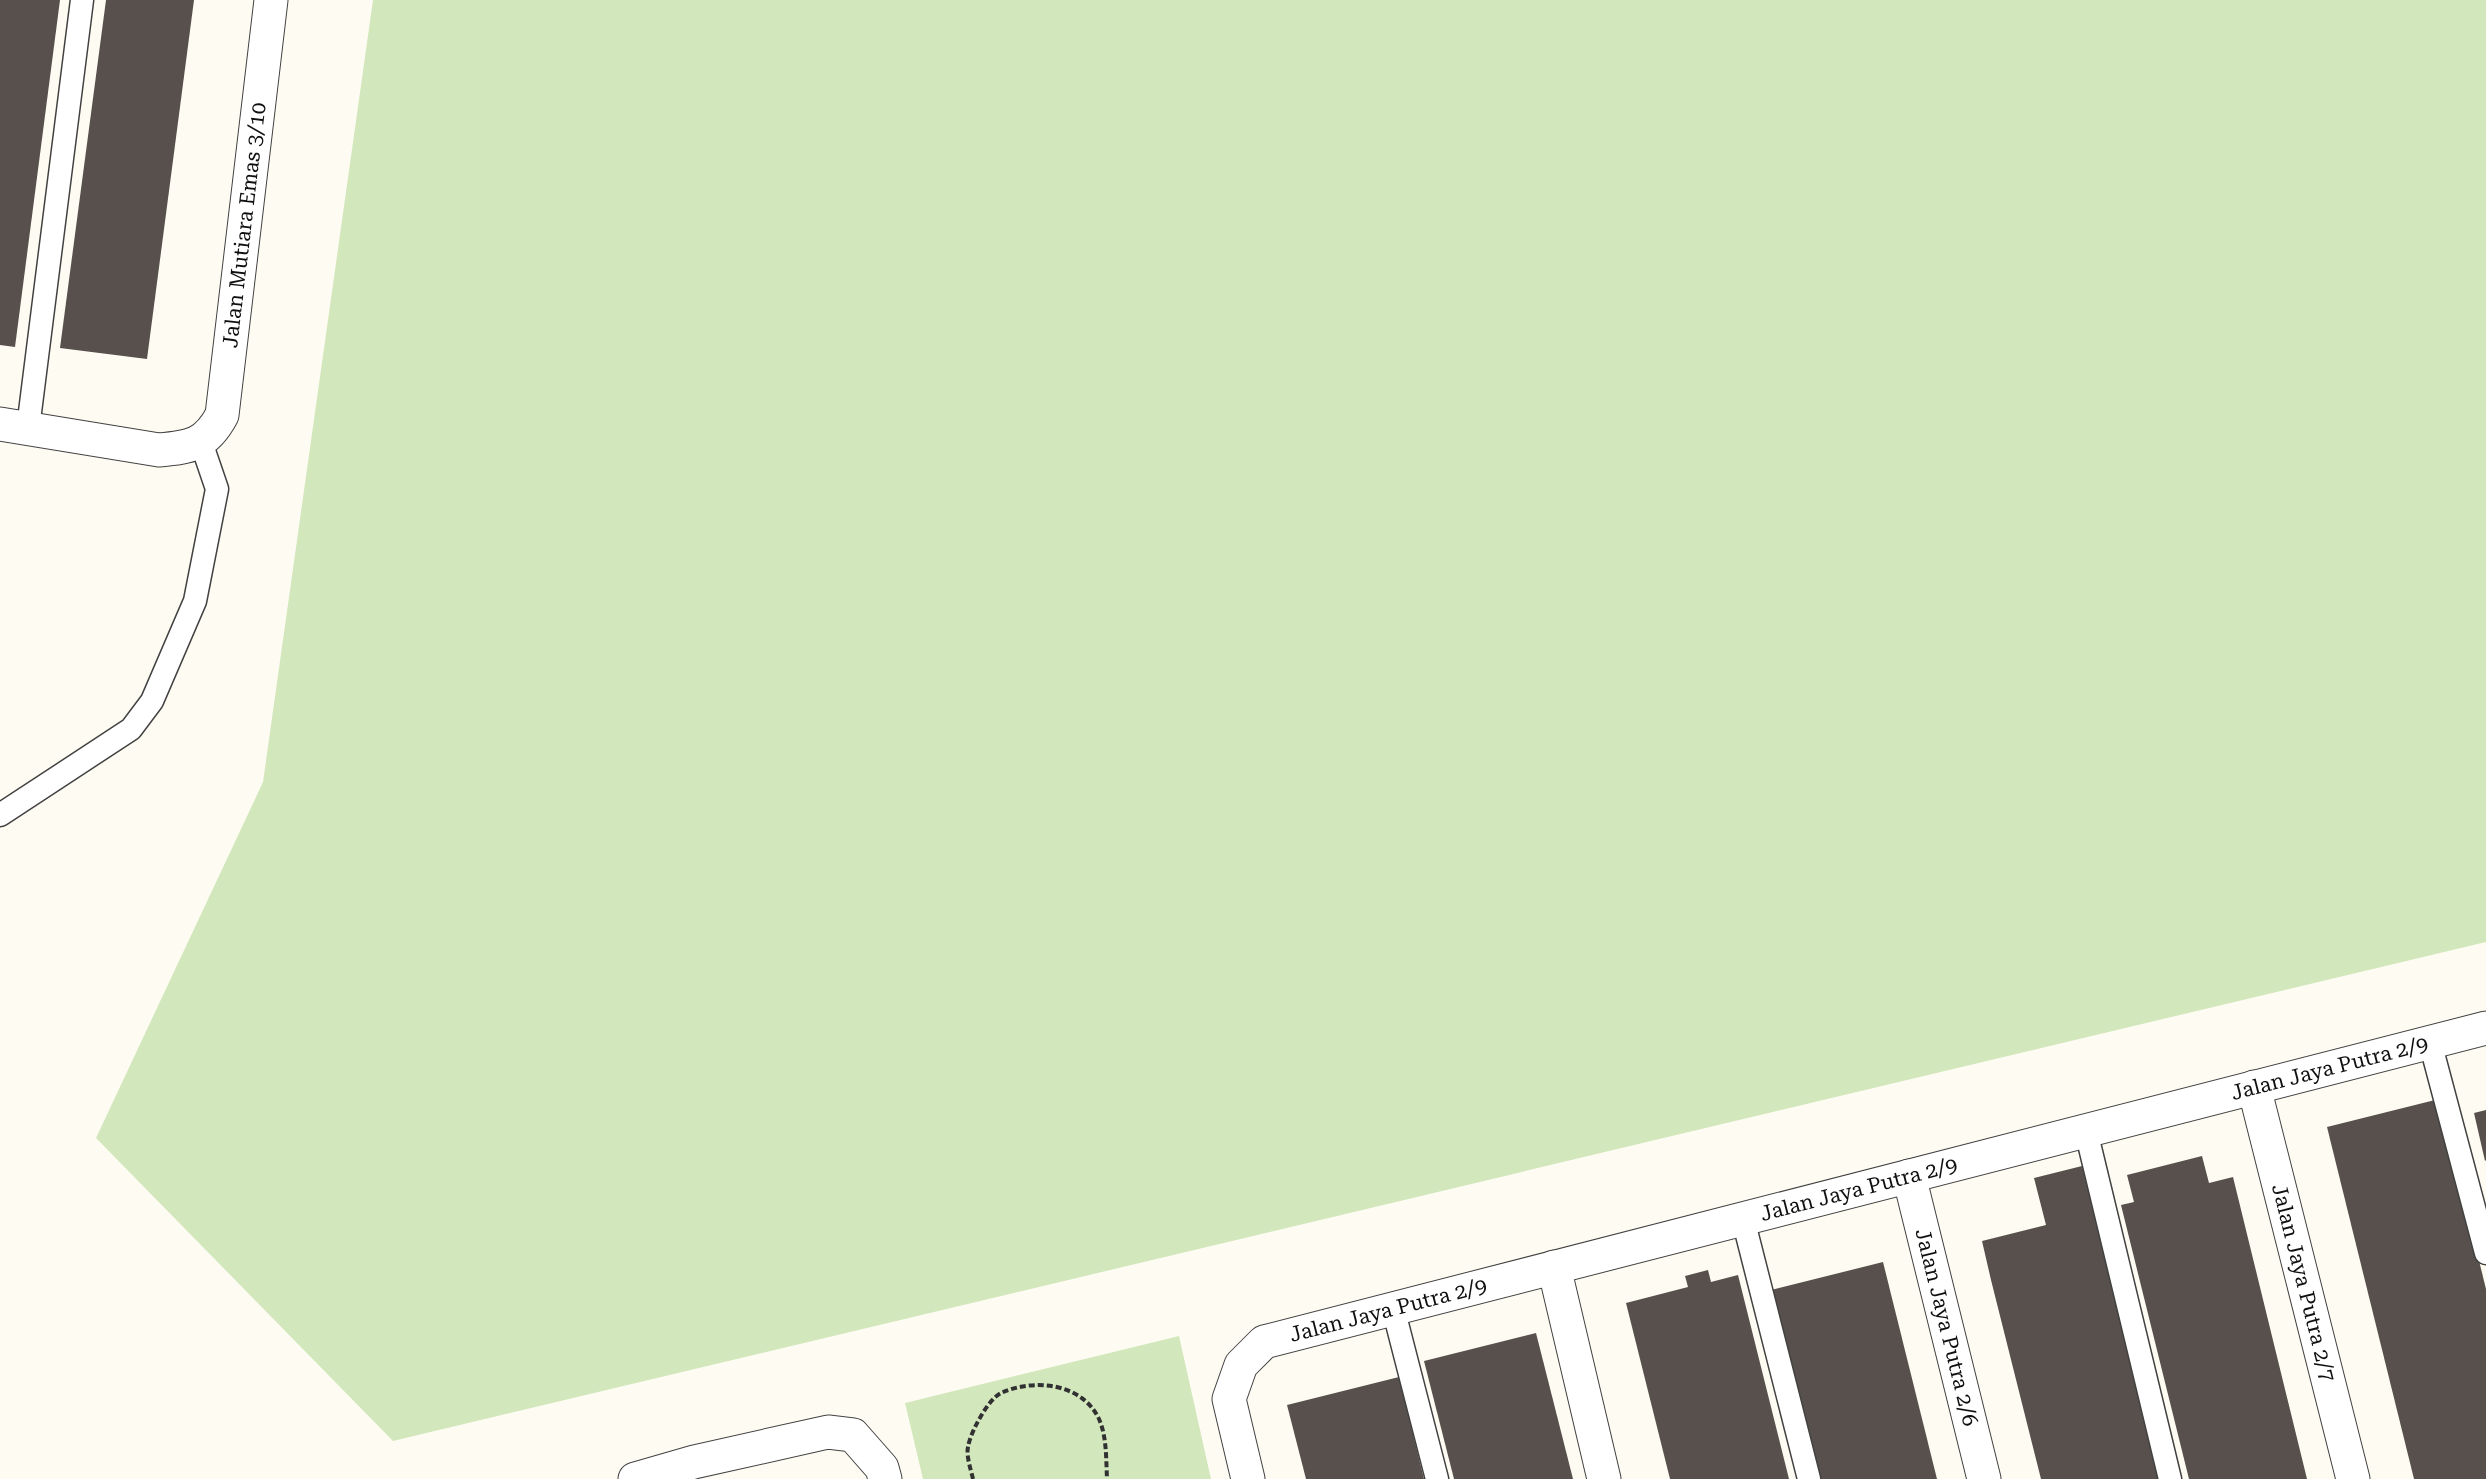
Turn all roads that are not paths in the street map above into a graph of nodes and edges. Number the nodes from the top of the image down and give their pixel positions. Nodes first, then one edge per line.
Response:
1 (82, 0) edge
2 (271, 0) edge
3 (14, 426) edge
4 (201, 442) junction
5 (0, 815) edge
6 (2486, 1028) edge
7 (2430, 1042) junction
8 (2254, 1087) junction
9 (2086, 1131) junction
10 (1909, 1176) junction
11 (1743, 1219) junction
12 (2486, 1254) edge
13 (1554, 1268) junction
14 (1393, 1308) junction
15 (696, 1470) edge
16 (635, 1479) edge
17 (885, 1479) edge
18 (1248, 1479) edge
19 (1437, 1479) edge
20 (1604, 1479) edge
21 (1809, 1479) edge
22 (1984, 1479) edge
23 (2170, 1479) edge
24 (2353, 1479) edge

1 - 3 lane
2 - 4 street, Jalan Mutiara Emas 3/10
3 - 4 street
4 - 5 lane
6 - 7 street, Jalan Jaya Putra 2/9
7 - 8 street, Jalan Jaya Putra 2/9
7 - 12 lane
8 - 9 street, Jalan Jaya Putra 2/9
8 - 24 street, Jalan Jaya Putra 2/7
9 - 10 street, Jalan Jaya Putra 2/9
9 - 23 lane
10 - 11 street, Jalan Jaya Putra 2/9
10 - 22 street, Jalan Jaya Putra 2/6
11 - 13 street, Jalan Jaya Putra 2/9
11 - 21 lane
13 - 14 street, Jalan Jaya Putra 2/9
13 - 20 street
14 - 18 street, Jalan Jaya Putra 2/9
14 - 19 lane
15 - 16 street
15 - 17 street

